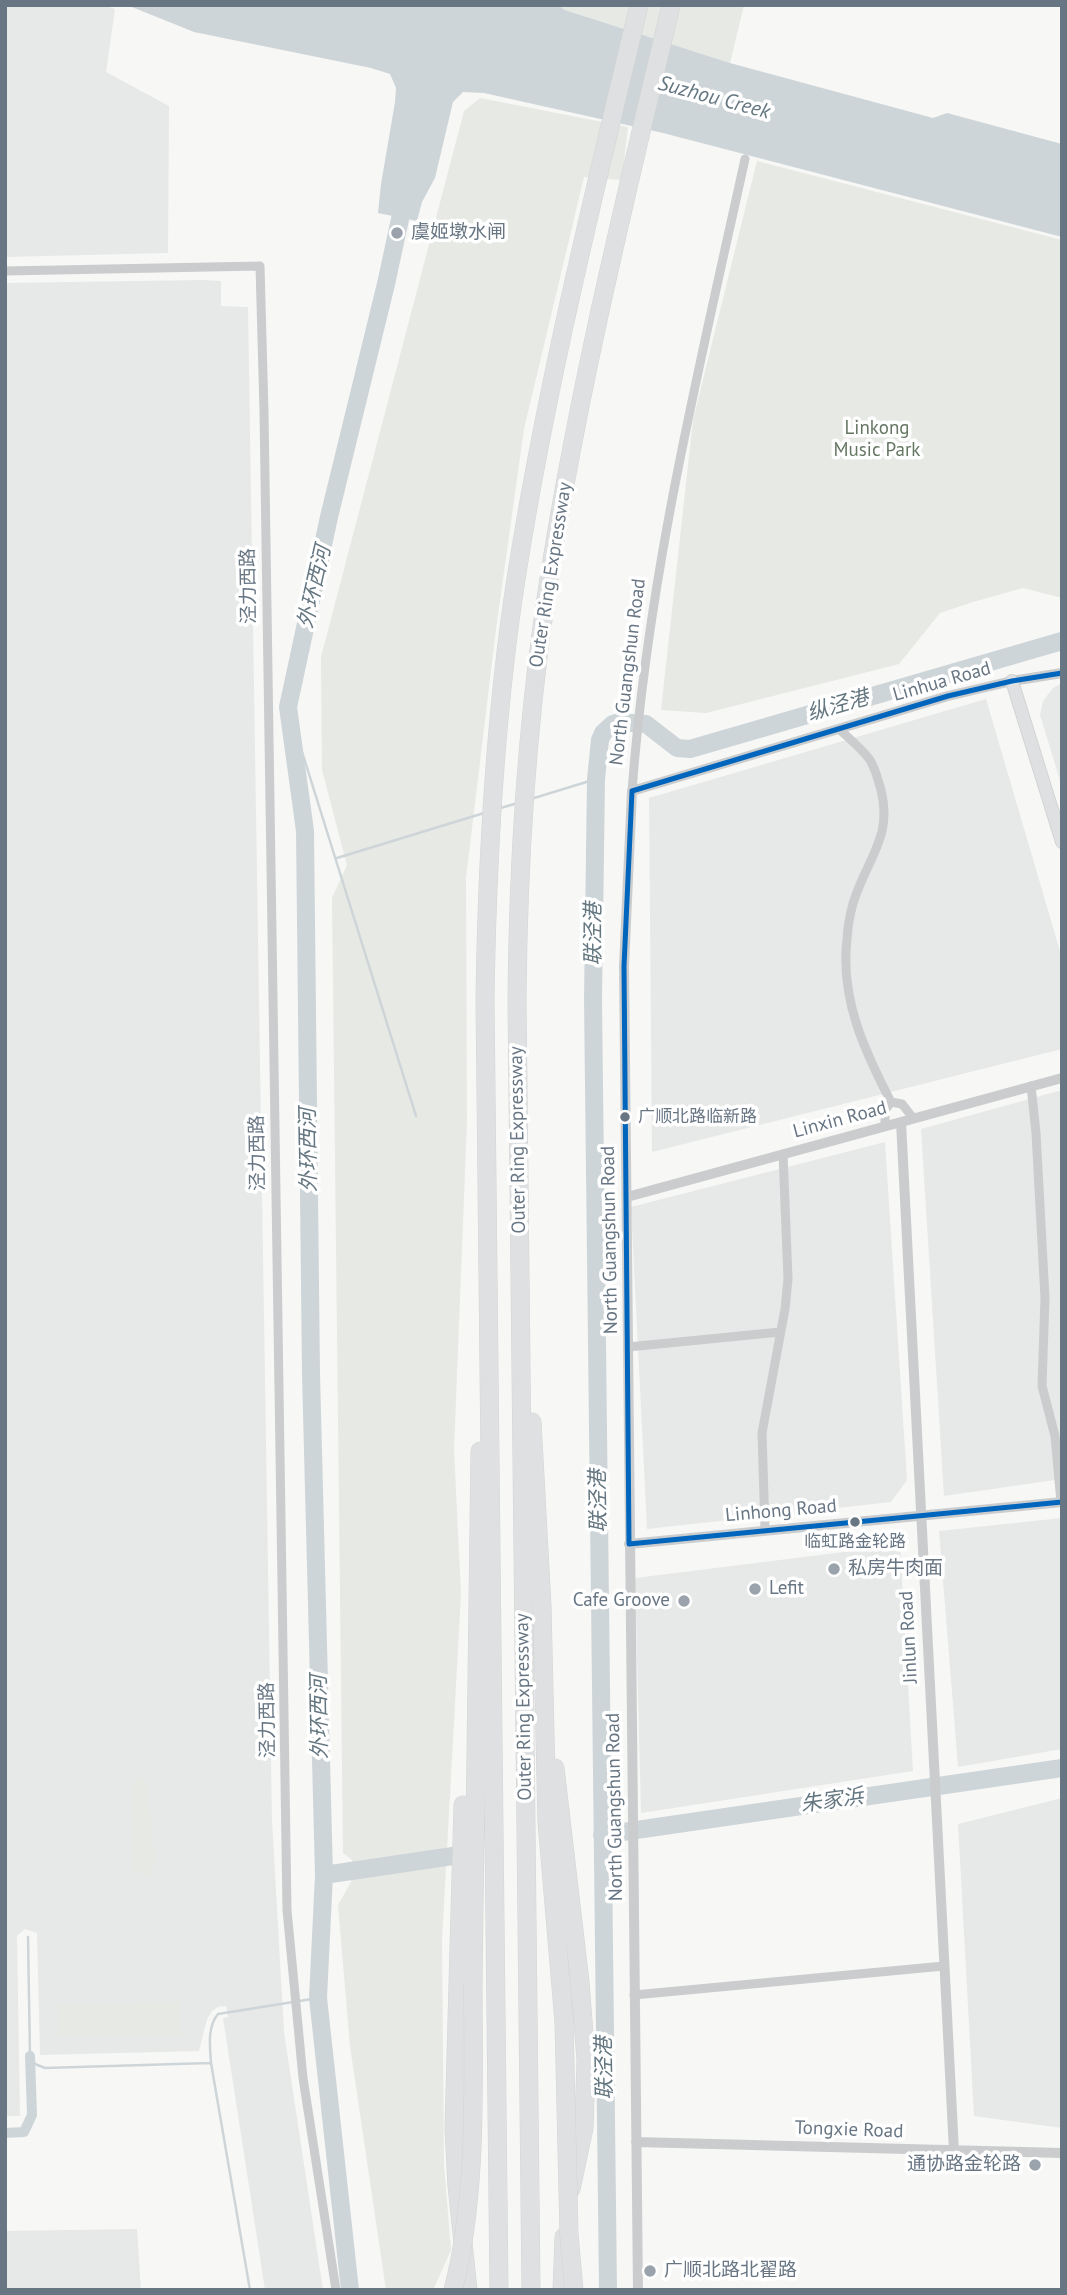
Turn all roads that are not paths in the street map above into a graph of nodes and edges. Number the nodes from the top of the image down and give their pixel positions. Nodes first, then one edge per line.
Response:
1 (639, 5) edge
2 (671, 5) edge
3 (745, 159) dead end
4 (5, 271) edge
5 (1062, 673) edge
6 (1012, 681) junction
7 (840, 730) junction
8 (632, 791) junction
9 (1062, 842) edge
10 (1062, 1078) edge
11 (1031, 1086) junction
12 (891, 1102) junction
13 (913, 1118) junction
14 (901, 1122) junction
15 (885, 1126) junction
16 (783, 1154) junction
17 (627, 1197) junction
18 (489, 1216) junction
19 (519, 1216) junction
20 (780, 1332) junction
21 (628, 1347) junction
22 (1061, 1502) edge
23 (921, 1515) junction
24 (765, 1530) junction
25 (629, 1544) junction
26 (543, 1674) junction
27 (475, 1680) junction
28 (944, 1966) junction
29 (634, 1995) junction
30 (636, 2142) junction
31 (954, 2151) junction
32 (1062, 2153) edge
33 (499, 2288) edge
34 (531, 2288) edge
35 (336, 2290) edge
36 (453, 2290) edge
37 (468, 2290) edge
38 (562, 2290) edge
39 (574, 2290) edge
40 (638, 2290) edge

1 - 18 highway, Outer Ring Expressway
2 - 19 highway, Outer Ring Expressway
3 - 8 street, North Guangshun Road
4 - 35 street, 泾力西路
5 - 6 street, Linhua Road
6 - 7 street, Linhua Road
6 - 9 main road
7 - 8 street, Linhua Road
7 - 12 street
8 - 17 street, North Guangshun Road
10 - 11 street, Linxin Road
11 - 13 street, Linxin Road
11 - 22 street
12 - 13 street
12 - 15 street
13 - 14 street, Linxin Road
14 - 15 street, Linxin Road
14 - 23 street, Jinlun Road
15 - 16 street, Linxin Road
16 - 17 street, Linxin Road
16 - 20 street
17 - 21 street, North Guangshun Road
18 - 27 highway
18 - 33 highway, Outer Ring Expressway
19 - 26 highway
19 - 34 highway, Outer Ring Expressway
20 - 21 street
20 - 24 street
21 - 25 street, North Guangshun Road
22 - 23 street, Linhong Road
23 - 24 street, Linhong Road
23 - 28 street, Jinlun Road
24 - 25 street, Linhong Road
25 - 29 street, North Guangshun Road
26 - 38 highway
26 - 39 highway, bridge
27 - 36 highway, bridge
27 - 37 highway
28 - 29 street
28 - 31 street, Jinlun Road
29 - 30 street, North Guangshun Road
30 - 31 street, Tongxie Road
30 - 40 street, North Guangshun Road
31 - 32 street, Tongxie Road

